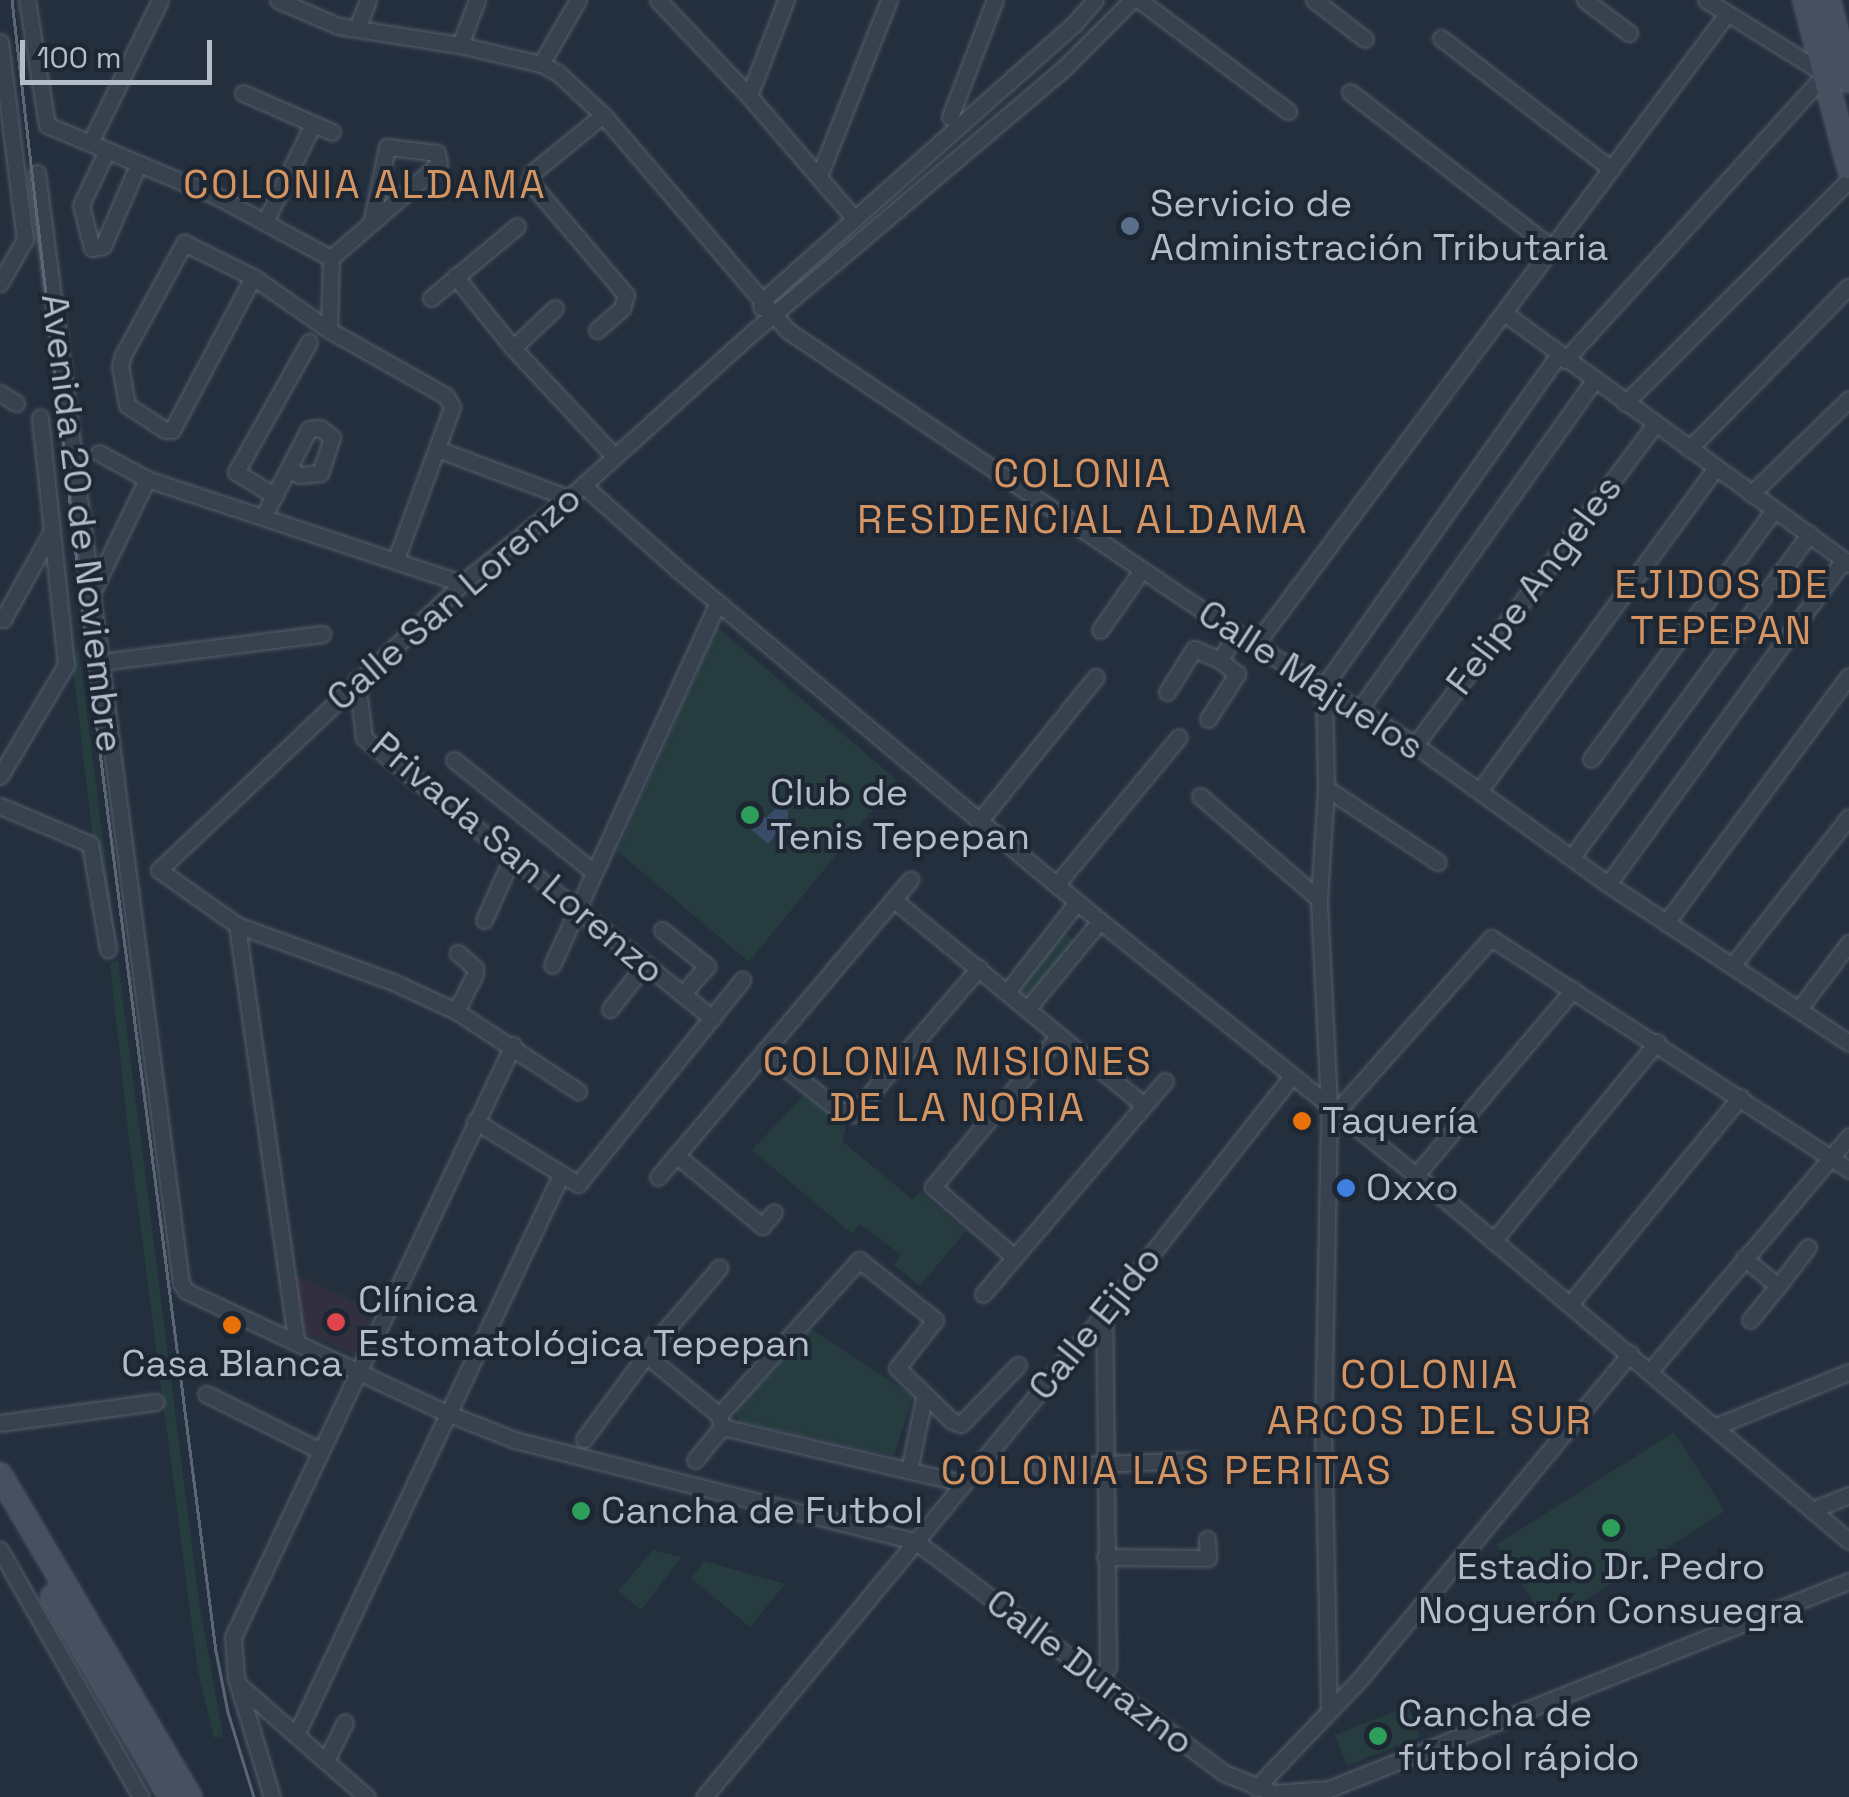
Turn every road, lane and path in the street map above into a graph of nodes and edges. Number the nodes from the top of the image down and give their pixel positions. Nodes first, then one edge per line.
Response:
1 (27, 0) edge
2 (160, 0) edge
3 (278, 0) edge
4 (368, 0) edge
5 (477, 0) edge
6 (578, 0) edge
7 (658, 0) edge
8 (786, 0) edge
9 (890, 0) edge
10 (995, 0) edge
11 (1096, 0) edge
12 (1136, 0) edge
13 (1314, 0) edge
14 (1585, 0) edge
15 (1706, 0) edge
16 (1805, 0) edge
17 (1828, 0) edge
18 (678, 7) edge
19 (1849, 7) edge
20 (1726, 15) junction
21 (358, 26) junction
22 (1834, 26) junction
23 (1629, 33) dead end
24 (1440, 38) dead end
25 (1365, 39) dead end
26 (0, 42) edge
27 (460, 44) junction
28 (541, 64) junction
29 (1824, 74) junction
30 (1849, 80) edge
31 (1350, 92) dead end
32 (244, 93) dead end
33 (749, 96) junction
34 (4, 101) edge
35 (1832, 103) junction
36 (1288, 111) dead end
37 (603, 115) junction
38 (950, 118) dead end
39 (1849, 121) edge
40 (313, 124) junction
41 (332, 132) dead end
42 (90, 142) junction
43 (107, 150) junction
44 (138, 163) junction
45 (1849, 168) edge
46 (1612, 169) junction
47 (37, 174) dead end
48 (818, 176) junction
49 (1849, 180) edge
50 (854, 217) junction
51 (372, 219) junction
52 (266, 220) junction
53 (517, 226) dead end
54 (1552, 248) junction
55 (331, 258) junction
56 (455, 276) junction
57 (253, 278) junction
58 (0, 283) edge
59 (1849, 286) edge
60 (431, 298) dead end
61 (763, 300) junction
62 (555, 308) dead end
63 (1504, 314) junction
64 (776, 315) junction
65 (329, 330) junction
66 (597, 330) dead end
67 (754, 331) junction
68 (309, 342) dead end
69 (513, 348) junction
70 (1562, 357) junction
71 (1594, 380) junction
72 (0, 393) edge
73 (1849, 399) edge
74 (16, 403) dead end
75 (1626, 403) junction
76 (40, 417) dead end
77 (1654, 425) junction
78 (437, 449) junction
79 (1689, 450) junction
80 (98, 453) dead end
81 (614, 456) junction
82 (1716, 468) junction
83 (288, 470) dead end
84 (147, 479) junction
85 (583, 485) junction
86 (1751, 494) junction
87 (274, 496) junction
88 (569, 498) junction
89 (1774, 510) junction
90 (263, 517) junction
91 (52, 531) junction
92 (1809, 534) junction
93 (396, 559) junction
94 (1846, 562) edge
95 (1142, 570) junction
96 (462, 583) junction
97 (90, 598) junction
98 (718, 602) junction
99 (0, 617) edge
100 (1100, 630) dead end
101 (1236, 633) junction
102 (322, 634) dead end
103 (1255, 645) junction
104 (1220, 660) junction
105 (100, 662) junction
106 (1096, 676) dead end
107 (1849, 676) edge
108 (357, 680) junction
109 (1324, 686) junction
110 (1167, 692) dead end
111 (1360, 710) junction
112 (1208, 719) dead end
113 (1180, 738) dead end
114 (1415, 745) junction
115 (1591, 759) dead end
116 (454, 760) dead end
117 (0, 776) edge
118 (1326, 788) junction
119 (1480, 790) junction
120 (1200, 796) dead end
121 (0, 806) edge
122 (1849, 817) edge
123 (980, 820) junction
124 (1572, 857) junction
125 (512, 858) junction
126 (1438, 862) dead end
127 (159, 870) junction
128 (594, 872) junction
129 (127, 874) junction
130 (910, 880) dead end
131 (1056, 884) junction
132 (1608, 884) junction
133 (1319, 899) junction
134 (894, 900) junction
135 (1077, 902) junction
136 (577, 910) junction
137 (484, 920) dead end
138 (1100, 921) junction
139 (1666, 923) junction
140 (237, 925) junction
141 (662, 930) dead end
142 (1849, 943) edge
143 (108, 949) dead end
144 (458, 952) dead end
145 (646, 964) junction
146 (552, 966) dead end
147 (1732, 966) junction
148 (979, 968) junction
149 (742, 980) dead end
150 (1572, 990) junction
151 (1007, 992) junction
152 (682, 994) junction
153 (1028, 1008) junction
154 (610, 1009) dead end
155 (1799, 1009) junction
156 (456, 1011) junction
157 (712, 1018) junction
158 (1059, 1035) junction
159 (1657, 1042) junction
160 (1849, 1043) edge
161 (514, 1046) junction
162 (764, 1051) junction
163 (1291, 1077) junction
164 (1165, 1082) dead end
165 (578, 1091) dead end
166 (1740, 1097) junction
167 (1142, 1104) junction
168 (1333, 1109) junction
169 (475, 1121) junction
170 (1849, 1136) edge
171 (676, 1155) junction
172 (1831, 1158) junction
173 (1849, 1170) edge
174 (561, 1175) junction
175 (1416, 1175) junction
176 (658, 1177) dead end
177 (774, 1212) dead end
178 (1493, 1240) junction
179 (1808, 1247) dead end
180 (1013, 1256) junction
181 (1744, 1258) junction
182 (719, 1268) dead end
183 (1778, 1286) junction
184 (983, 1294) dead end
185 (1570, 1304) junction
186 (1104, 1314) junction
187 (1750, 1320) dead end
188 (296, 1342) junction
189 (1630, 1354) junction
190 (646, 1355) junction
191 (1018, 1365) dead end
192 (357, 1371) junction
193 (1650, 1371) junction
194 (1849, 1372) edge
195 (206, 1394) dead end
196 (924, 1398) junction
197 (156, 1402) dead end
198 (447, 1414) junction
199 (720, 1420) junction
200 (0, 1423) edge
201 (1714, 1426) junction
202 (584, 1439) dead end
203 (319, 1450) junction
204 (694, 1460) dead end
205 (1195, 1460) dead end
206 (1104, 1466) junction
207 (1040, 1467) dead end
208 (909, 1471) junction
209 (0, 1475) edge
210 (963, 1483) junction
211 (1849, 1494) edge
212 (0, 1501) edge
213 (1812, 1510) junction
214 (1208, 1538) dead end
215 (1849, 1540) edge
216 (915, 1541) junction
217 (0, 1550) edge
218 (1105, 1557) junction
219 (1849, 1580) edge
220 (1100, 1678) junction
221 (240, 1686) junction
222 (1328, 1712) junction
223 (345, 1722) dead end
224 (296, 1735) junction
225 (326, 1761) junction
226 (1256, 1788) junction
227 (141, 1797) edge
228 (171, 1797) edge
229 (190, 1797) edge
230 (272, 1797) edge
231 (367, 1797) edge
232 (704, 1797) edge

1 - 42 street
2 - 42 street
3 - 21 street
4 - 21 street
5 - 27 street
6 - 28 street
7 - 18 street
8 - 33 street
9 - 48 street
10 - 38 street
11 - 50 street
12 - 36 street
12 - 64 street, Calle San Lorenzo
13 - 25 street
14 - 23 street
15 - 20 street
16 - 29 main road
17 - 22 main road
18 - 33 street
19 - 22 street
20 - 29 street
20 - 46 street
21 - 27 street
22 - 30 main road
24 - 46 street
26 - 34 street
27 - 28 street
28 - 37 street, Calle Majuelos
29 - 35 main road
29 - 70 street
31 - 54 street
32 - 40 street
33 - 48 street
34 - 58 street
35 - 39 street
35 - 45 main road
37 - 61 street, Calle Majuelos
37 - 66 street
40 - 41 street
40 - 52 street
42 - 43 street
43 - 44 street
43 - 44 street
44 - 52 street
46 - 54 street
47 - 97 street, Avenida 20 de Noviembre
48 - 50 street
49 - 75 street
50 - 61 street
51 - 51 street
51 - 55 street
52 - 55 street
53 - 56 street
54 - 63 street
55 - 65 street
56 - 60 street
56 - 69 street
57 - 57 street
57 - 65 street
59 - 79 street
61 - 64 street, Calle Majuelos
61 - 67 street
62 - 69 street
63 - 70 street
63 - 103 street
64 - 67 street, Calle San Lorenzo
64 - 95 street, Calle Majuelos
65 - 78 street
67 - 81 street, Calle San Lorenzo
68 - 87 street
69 - 81 street
70 - 71 street
70 - 109 street
71 - 75 street
71 - 111 street
72 - 74 street
73 - 86 street
75 - 77 street
76 - 91 street
77 - 79 street
77 - 114 street, Felipe Angeles
78 - 88 street
78 - 93 street
79 - 82 street
80 - 84 street
81 - 85 street, Calle San Lorenzo
82 - 86 street
82 - 119 street
83 - 87 street
84 - 90 street
84 - 97 street
85 - 88 street, Calle San Lorenzo
85 - 98 street
86 - 89 street
87 - 90 street
88 - 96 street, Calle San Lorenzo
89 - 92 street
89 - 115 street
90 - 93 street
91 - 99 street
91 - 117 street
92 - 94 street
92 - 124 street
93 - 96 street
94 - 132 street
95 - 100 street
95 - 101 street, Calle Majuelos
96 - 108 street, Calle San Lorenzo
97 - 105 street, Avenida 20 de Noviembre
98 - 123 street
98 - 128 street
101 - 103 street, Calle Majuelos
101 - 104 street
102 - 105 street
103 - 109 street, Calle Majuelos
104 - 110 street
104 - 112 street
105 - 129 street, Avenida 20 de Noviembre
106 - 123 street
107 - 139 street
108 - 125 street, Privada San Lorenzo
108 - 127 street, Calle San Lorenzo
109 - 111 street, Calle Majuelos
109 - 118 street
111 - 114 street, Calle Majuelos
113 - 131 street
114 - 119 street, Calle Majuelos
116 - 128 street
118 - 126 street
118 - 133 street
119 - 124 street, Calle Majuelos
120 - 133 street
121 - 143 street
122 - 147 street
123 - 131 street
124 - 132 street, Calle Majuelos
125 - 136 street, Privada San Lorenzo
125 - 137 street
127 - 129 street
127 - 140 street
128 - 136 street
129 - 188 street, Avenida 20 de Noviembre
130 - 134 street
131 - 135 street
132 - 139 street, Calle Majuelos
133 - 168 street
134 - 148 street
134 - 162 street
135 - 138 street
135 - 151 street
136 - 145 street, Privada San Lorenzo
136 - 146 street
138 - 153 street
138 - 163 street
139 - 147 street, Calle Majuelos
140 - 156 street
140 - 188 street
141 - 152 street
142 - 155 street
144 - 156 street
145 - 152 street, Privada San Lorenzo
145 - 154 street
147 - 155 street, Calle Majuelos
148 - 151 street
148 - 162 street
149 - 157 street
150 - 159 street
150 - 168 street
150 - 175 street
151 - 153 street
152 - 157 street, Privada San Lorenzo
153 - 158 street
155 - 160 street, Calle Majuelos
156 - 161 street
157 - 174 street
158 - 167 street
158 - 180 street
159 - 166 street
159 - 178 street
161 - 165 street
161 - 169 street
162 - 171 street
163 - 168 street
163 - 186 street, Calle Ejido
164 - 167 street
166 - 172 street
166 - 185 street
167 - 180 street
168 - 175 street
168 - 222 street
169 - 174 street
169 - 192 street
170 - 172 street
171 - 176 street
171 - 177 street
172 - 173 street
172 - 181 street
174 - 198 street
175 - 178 street
178 - 185 street
179 - 183 street
180 - 184 street
181 - 183 street
181 - 193 street
182 - 190 street
183 - 187 street
185 - 189 street
186 - 206 street
186 - 210 street, Calle Ejido
188 - 192 street
189 - 193 street
189 - 222 street
190 - 199 street
190 - 202 street
191 - 196 street
192 - 198 street
192 - 203 street
193 - 201 street
194 - 201 street
195 - 203 street
196 - 199 street
196 - 208 street
197 - 200 street
198 - 216 street
198 - 224 street
199 - 204 street
199 - 208 street
201 - 213 street
203 - 221 street
205 - 206 street
206 - 207 street
206 - 218 street
208 - 210 street
209 - 229 main road
210 - 216 street, Calle Ejido
211 - 213 street
212 - 228 main road
213 - 215 street
214 - 218 street
216 - 220 street, Calle Durazno
216 - 232 street, Calle Ejido
217 - 227 street
218 - 220 street
219 - 226 street, Calle Durazno
220 - 226 street, Calle Durazno
221 - 224 street
221 - 230 street
222 - 226 street
223 - 225 street
224 - 225 street
225 - 231 street

